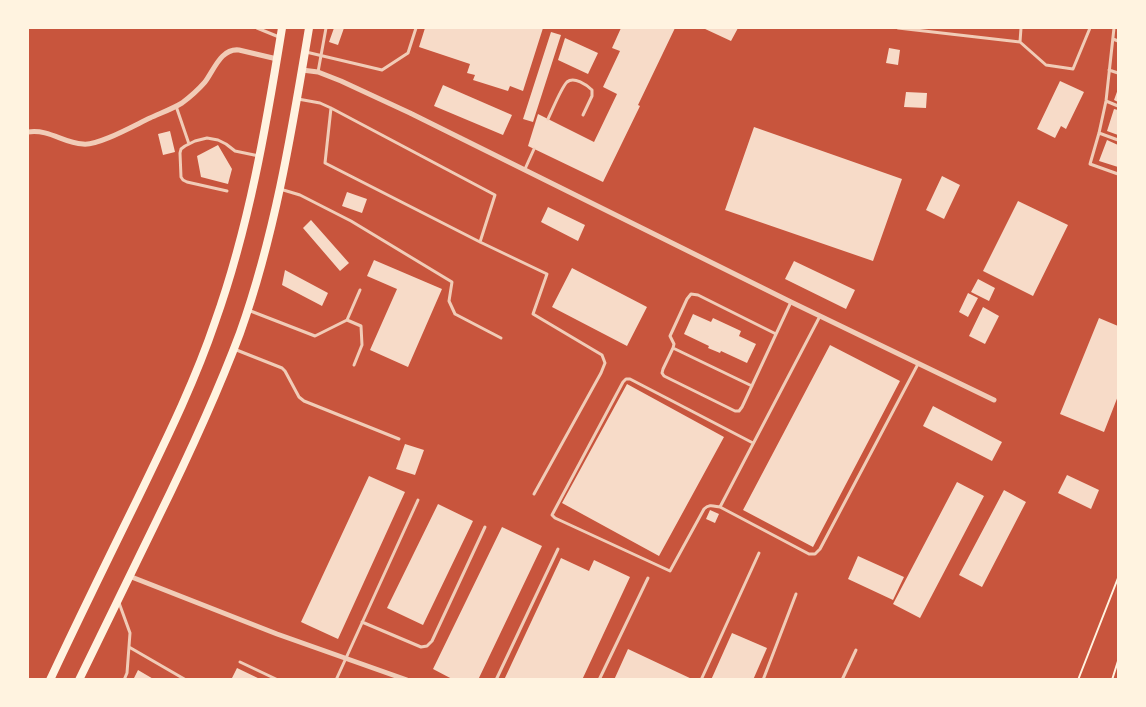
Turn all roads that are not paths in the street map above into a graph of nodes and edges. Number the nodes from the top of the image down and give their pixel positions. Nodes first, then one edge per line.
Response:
1 (257, 28) edge
2 (282, 28) edge
3 (309, 28) edge
4 (326, 28) edge
5 (416, 28) edge
6 (898, 28) edge
7 (1021, 28) edge
8 (1090, 28) edge
9 (1114, 28) edge
10 (281, 37) junction
11 (1113, 39) junction
12 (1118, 41) edge
13 (1020, 42) junction
14 (305, 52) junction
15 (321, 56) junction
16 (277, 59) junction
17 (302, 70) junction
18 (1109, 70) junction
19 (318, 72) junction
20 (1118, 73) edge
21 (297, 99) junction
22 (1106, 101) junction
23 (176, 106) junction
24 (1118, 106) edge
25 (331, 108) junction
26 (583, 114) dead end
27 (548, 119) dead end
28 (28, 132) edge
29 (1099, 134) junction
30 (1118, 140) edge
31 (189, 144) junction
32 (534, 149) dead end
33 (260, 156) junction
34 (524, 170) junction
35 (1118, 174) edge
36 (280, 189) junction
37 (226, 191) dead end
38 (480, 242) junction
39 (360, 290) dead end
40 (791, 302) junction
41 (247, 310) junction
42 (820, 316) junction
43 (347, 320) junction
44 (776, 334) junction
45 (502, 338) dead end
46 (673, 348) junction
47 (233, 349) junction
48 (918, 363) junction
49 (354, 365) dead end
50 (752, 386) junction
51 (994, 400) dead end
52 (398, 438) dead end
53 (753, 444) junction
54 (534, 494) dead end
55 (418, 500) dead end
56 (720, 507) junction
57 (485, 527) dead end
58 (558, 549) dead end
59 (759, 553) dead end
60 (129, 576) junction
61 (648, 578) dead end
62 (796, 594) dead end
63 (118, 599) junction
64 (362, 622) junction
65 (129, 647) junction
66 (856, 650) dead end
67 (346, 658) junction
68 (240, 662) dead end
69 (50, 680) edge
70 (79, 680) edge
71 (124, 680) edge
72 (186, 680) edge
73 (278, 680) edge
74 (336, 680) edge
75 (407, 680) edge
76 (496, 680) edge
77 (599, 680) edge
78 (701, 680) edge
79 (763, 680) edge
80 (842, 680) edge

1 - 10 lane
2 - 10 main road
3 - 14 main road
4 - 15 lane
5 - 15 lane
6 - 13 lane
7 - 13 lane
8 - 13 lane
9 - 11 lane
10 - 16 main road
11 - 12 lane
11 - 18 lane
14 - 15 lane
14 - 17 main road
15 - 19 lane
16 - 23 street
16 - 33 main road
17 - 19 street
17 - 21 main road
18 - 20 lane
18 - 22 lane
19 - 34 street
21 - 25 lane
21 - 36 main road
22 - 24 lane
22 - 29 lane
23 - 28 street
23 - 31 lane
25 - 38 lane
25 - 38 lane
26 - 27 lane
29 - 30 lane
29 - 35 lane
31 - 33 lane
31 - 37 lane
32 - 34 lane
33 - 69 main road
34 - 40 street
36 - 41 main road
36 - 45 lane
38 - 54 lane
39 - 43 lane
40 - 42 street
40 - 44 lane
41 - 43 lane
41 - 47 main road
42 - 48 street
42 - 53 lane
43 - 49 lane
44 - 46 lane
44 - 50 lane
46 - 50 lane
46 - 50 lane
47 - 52 lane
47 - 60 main road
48 - 51 street
48 - 56 lane
53 - 56 lane
53 - 56 lane
55 - 64 lane
57 - 64 lane
58 - 76 lane
59 - 78 lane
60 - 63 main road
60 - 67 street
61 - 77 lane
62 - 79 lane
63 - 65 lane
63 - 70 main road
64 - 67 lane
65 - 71 lane
65 - 72 lane
66 - 80 lane
67 - 74 lane
67 - 75 street
68 - 73 lane

